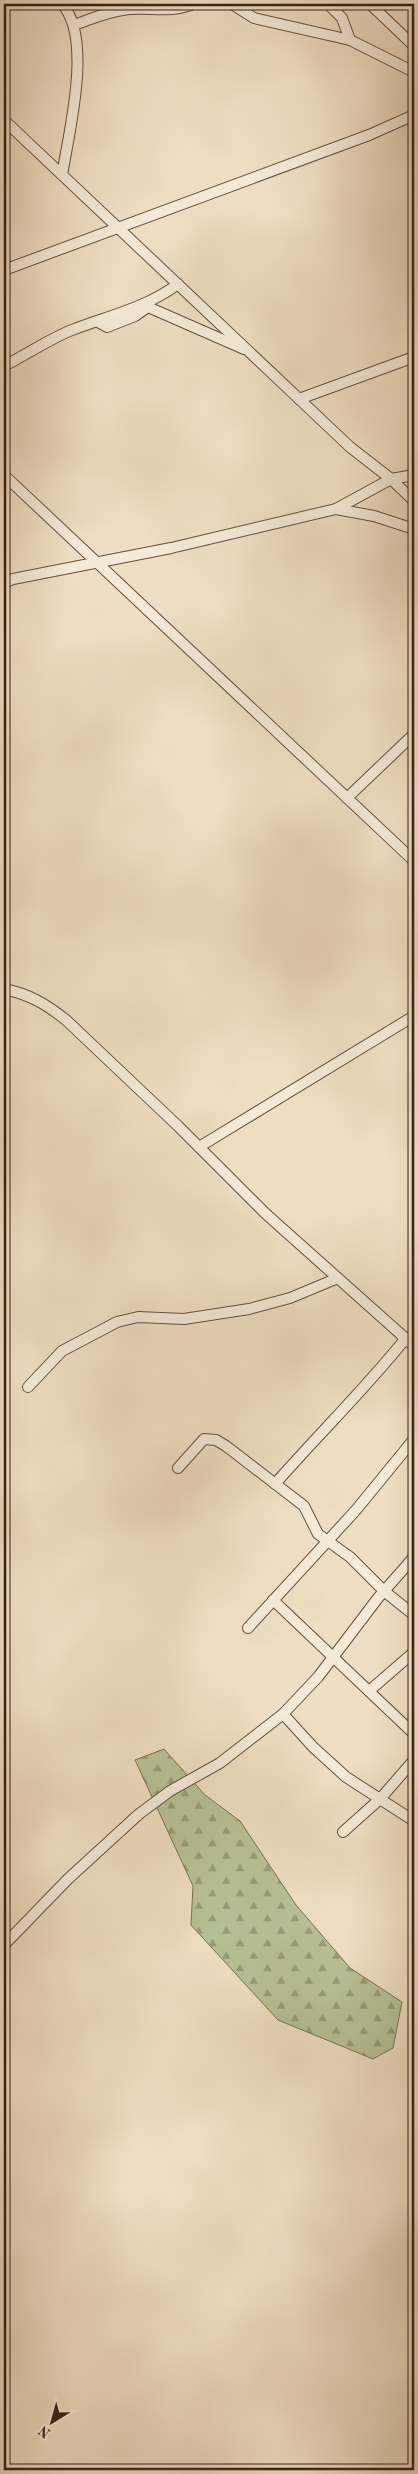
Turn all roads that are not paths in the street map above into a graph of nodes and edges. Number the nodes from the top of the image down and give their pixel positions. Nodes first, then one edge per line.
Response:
1 (62, 4) edge
2 (193, 4) edge
3 (232, 4) edge
4 (328, 4) edge
5 (370, 4) edge
6 (74, 25) junction
7 (350, 40) junction
8 (414, 46) edge
9 (414, 72) edge
10 (414, 115) edge
11 (4, 120) edge
12 (62, 175) junction
13 (118, 227) junction
14 (4, 270) edge
15 (178, 284) junction
16 (98, 322) junction
17 (249, 351) junction
18 (414, 357) edge
19 (4, 366) edge
20 (299, 399) junction
21 (4, 475) edge
22 (414, 475) edge
23 (391, 479) junction
24 (414, 501) edge
25 (336, 509) junction
26 (414, 529) edge
27 (99, 563) junction
28 (4, 583) edge
29 (414, 734) edge
30 (347, 798) junction
31 (414, 861) edge
32 (4, 989) edge
33 (414, 1016) edge
34 (199, 1147) junction
35 (338, 1278) junction
36 (406, 1338) junction
37 (414, 1346) edge
38 (28, 1387) dead end
39 (414, 1439) edge
40 (178, 1468) dead end
41 (275, 1484) junction
42 (328, 1540) junction
43 (414, 1557) edge
44 (384, 1591) junction
45 (273, 1600) junction
46 (414, 1615) edge
47 (248, 1628) dead end
48 (414, 1652) edge
49 (334, 1657) junction
50 (369, 1691) junction
51 (282, 1714) junction
52 (414, 1734) edge
53 (414, 1760) edge
54 (380, 1799) junction
55 (414, 1821) edge
56 (344, 1832) dead end
57 (4, 1945) edge

1 - 6 street
2 - 6 street
3 - 7 street
4 - 7 street
5 - 8 street
6 - 12 street
7 - 9 street
10 - 13 street
11 - 12 street
12 - 13 street
13 - 14 street
13 - 15 street
15 - 16 street
15 - 17 street
16 - 17 street
16 - 19 street
17 - 20 street
18 - 20 street
20 - 23 street
21 - 27 street
22 - 23 street
23 - 24 street
23 - 25 street
25 - 26 street
25 - 27 street
27 - 28 street
27 - 30 street
29 - 30 street
30 - 31 street
32 - 34 street
33 - 34 street
34 - 35 street
35 - 36 street
35 - 38 street
36 - 37 street
36 - 41 street
39 - 42 street
40 - 41 street
41 - 42 street
42 - 44 street
42 - 45 street
43 - 44 street
44 - 46 street
44 - 49 street
45 - 47 street
45 - 49 street
48 - 50 street
49 - 50 street
49 - 51 street
50 - 52 street
51 - 54 street
51 - 57 street
53 - 54 street
54 - 55 street
54 - 56 street

